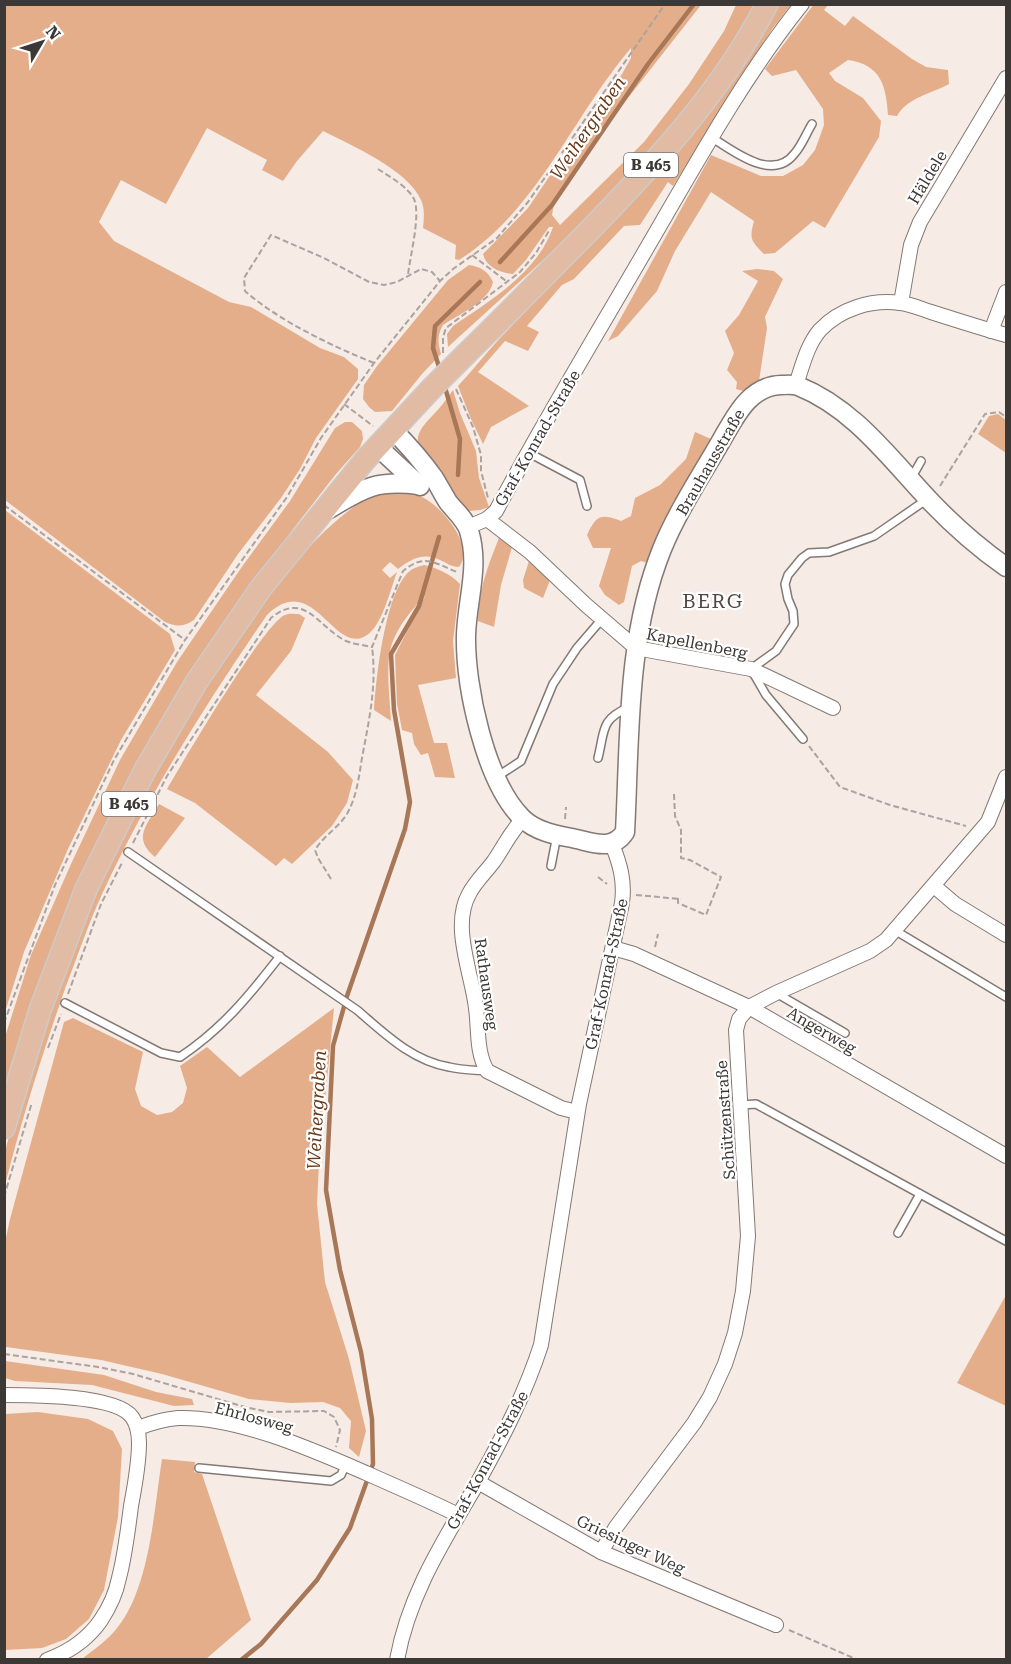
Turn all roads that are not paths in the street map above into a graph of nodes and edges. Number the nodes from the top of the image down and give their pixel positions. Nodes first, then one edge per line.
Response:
1 (767, 4) edge
2 (802, 4) edge
3 (1006, 78) edge
4 (812, 124) dead end
5 (711, 137) junction
6 (1006, 292) edge
7 (901, 303) junction
8 (991, 331) junction
9 (1006, 335) edge
10 (796, 385) junction
11 (386, 438) junction
12 (529, 453) junction
13 (921, 462) dead end
14 (910, 479) junction
15 (419, 485) junction
16 (929, 500) junction
17 (448, 501) junction
18 (587, 506) dead end
19 (320, 515) junction
20 (487, 519) junction
21 (468, 527) junction
22 (1006, 567) edge
23 (602, 619) junction
24 (636, 648) junction
25 (751, 669) junction
26 (631, 706) junction
27 (833, 708) dead end
28 (803, 739) road end
29 (598, 758) dead end
30 (497, 777) junction
31 (1006, 777) edge
32 (523, 819) junction
33 (556, 835) junction
34 (612, 844) junction
35 (128, 852) road end
36 (551, 866) dead end
37 (934, 886) junction
38 (896, 931) junction
39 (1006, 936) edge
40 (613, 948) junction
41 (280, 956) junction
42 (776, 993) junction
43 (1006, 997) edge
44 (65, 1003) road end
45 (749, 1007) junction
46 (845, 1033) dead end
47 (487, 1071) junction
48 (741, 1105) junction
49 (578, 1112) junction
50 (4, 1128) edge
51 (1006, 1156) edge
52 (920, 1194) junction
53 (898, 1233) dead end
54 (1006, 1241) edge
55 (4, 1395) edge
56 (138, 1428) junction
57 (351, 1466) junction
58 (199, 1468) dead end
59 (478, 1482) junction
60 (458, 1515) junction
61 (601, 1552) junction
62 (776, 1625) road end
63 (47, 1659) edge
64 (397, 1659) edge

1 - 11 main road, B 465, bridge
2 - 5 street, Graf-Konrad-Straße
3 - 7 street, Häldele
4 - 5 lane
5 - 12 street, Graf-Konrad-Straße
6 - 8 street
7 - 8 street
7 - 10 street
8 - 9 street
10 - 14 street
10 - 24 street, Brauhausstraße
11 - 15 street
11 - 17 street
11 - 19 main road, B 465
12 - 18 lane
12 - 20 street, Graf-Konrad-Straße
13 - 14 lane
14 - 16 street
15 - 17 street
15 - 19 street
16 - 22 street
16 - 25 lane
17 - 21 street
19 - 50 main road, B 465
20 - 21 street, Graf-Konrad-Straße
20 - 23 street, Kapellenberg
21 - 30 street
23 - 24 street, Kapellenberg
23 - 30 lane
24 - 25 street, Kapellenberg
24 - 26 street, Brauhausstraße
25 - 27 street, Kapellenberg
25 - 28 lane
26 - 29 lane
26 - 34 street, Brauhausstraße
30 - 32 street
31 - 37 street
32 - 33 street
32 - 47 street, Rathausweg
33 - 34 street
33 - 36 lane
34 - 40 street, Graf-Konrad-Straße
35 - 41 lane
37 - 38 street
37 - 39 street
38 - 42 street
38 - 43 lane
40 - 45 street, Angerweg
40 - 49 street, Graf-Konrad-Straße
41 - 44 lane
41 - 47 lane
42 - 45 street
42 - 46 lane
45 - 48 street, Schützenstraße
45 - 51 street, Angerweg
47 - 49 street
48 - 52 lane
48 - 61 street, Schützenstraße
49 - 59 street, Graf-Konrad-Straße
52 - 53 lane
52 - 54 lane
55 - 56 street
56 - 57 street, Ehrlosweg
56 - 63 street
57 - 58 lane
57 - 60 street, Ehrlosweg
59 - 60 street, Graf-Konrad-Straße
59 - 61 street, Griesinger Weg
60 - 64 street, Graf-Konrad-Straße
61 - 62 street, Griesinger Weg

